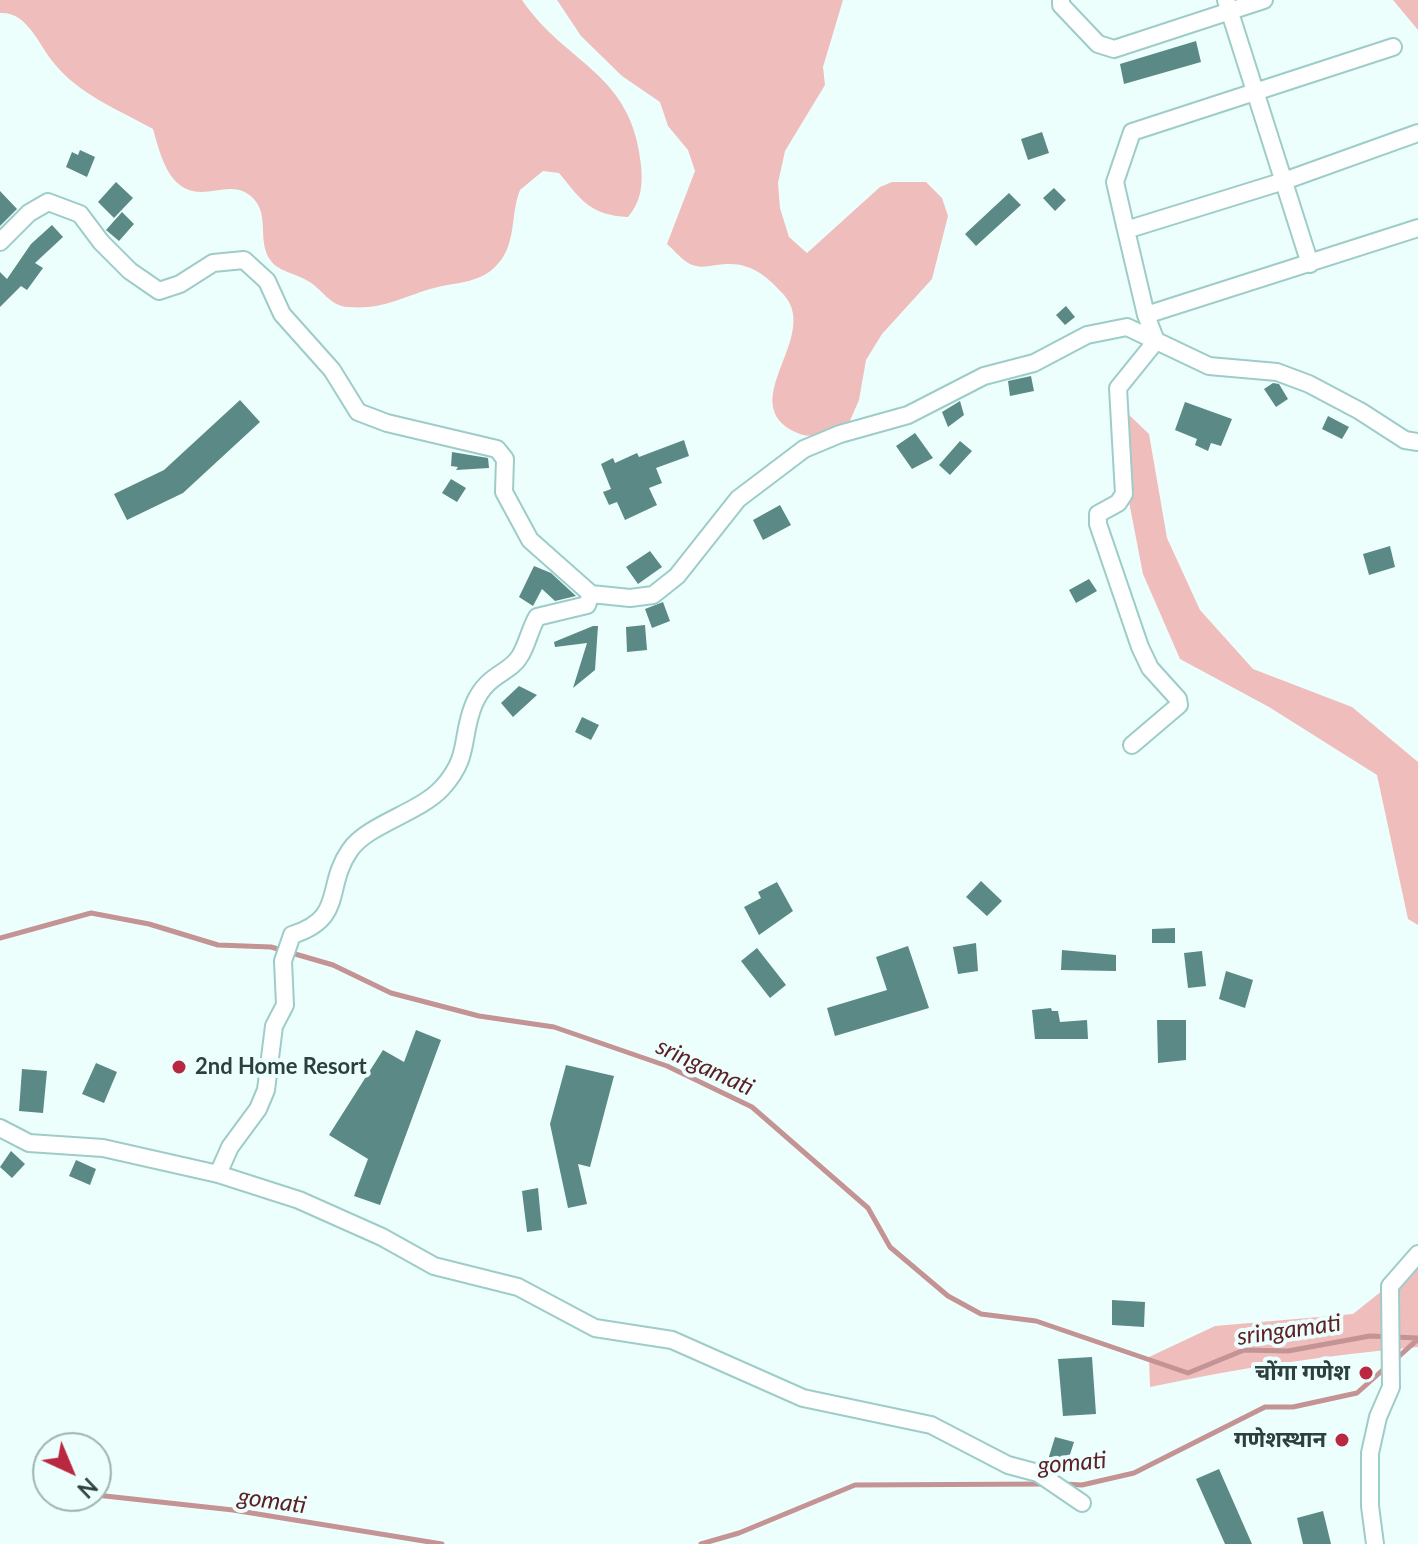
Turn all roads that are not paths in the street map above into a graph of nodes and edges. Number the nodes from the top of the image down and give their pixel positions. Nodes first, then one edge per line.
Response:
1 (1061, 0) edge
2 (1264, 0) edge
3 (1228, 6) edge
4 (1393, 47) dead end
5 (1254, 89) junction
6 (1418, 133) edge
7 (1284, 181) junction
8 (1418, 228) edge
9 (1126, 230) junction
10 (0, 242) edge
11 (1310, 264) junction
12 (1146, 315) junction
13 (1156, 341) junction
14 (1418, 442) edge
15 (591, 594) junction
16 (1132, 745) dead end
17 (0, 1128) edge
18 (218, 1174) junction
19 (1418, 1254) edge
20 (1082, 1503) dead end
21 (1375, 1544) edge

1 - 3 street
2 - 3 street
3 - 5 street
4 - 5 street
5 - 7 street
5 - 9 street
6 - 7 street
7 - 9 street
7 - 11 street
8 - 11 street
9 - 12 street
10 - 15 street
11 - 12 street
12 - 13 street
13 - 14 street
13 - 15 street
13 - 16 street
15 - 18 street
17 - 18 street
18 - 20 street
19 - 21 street

